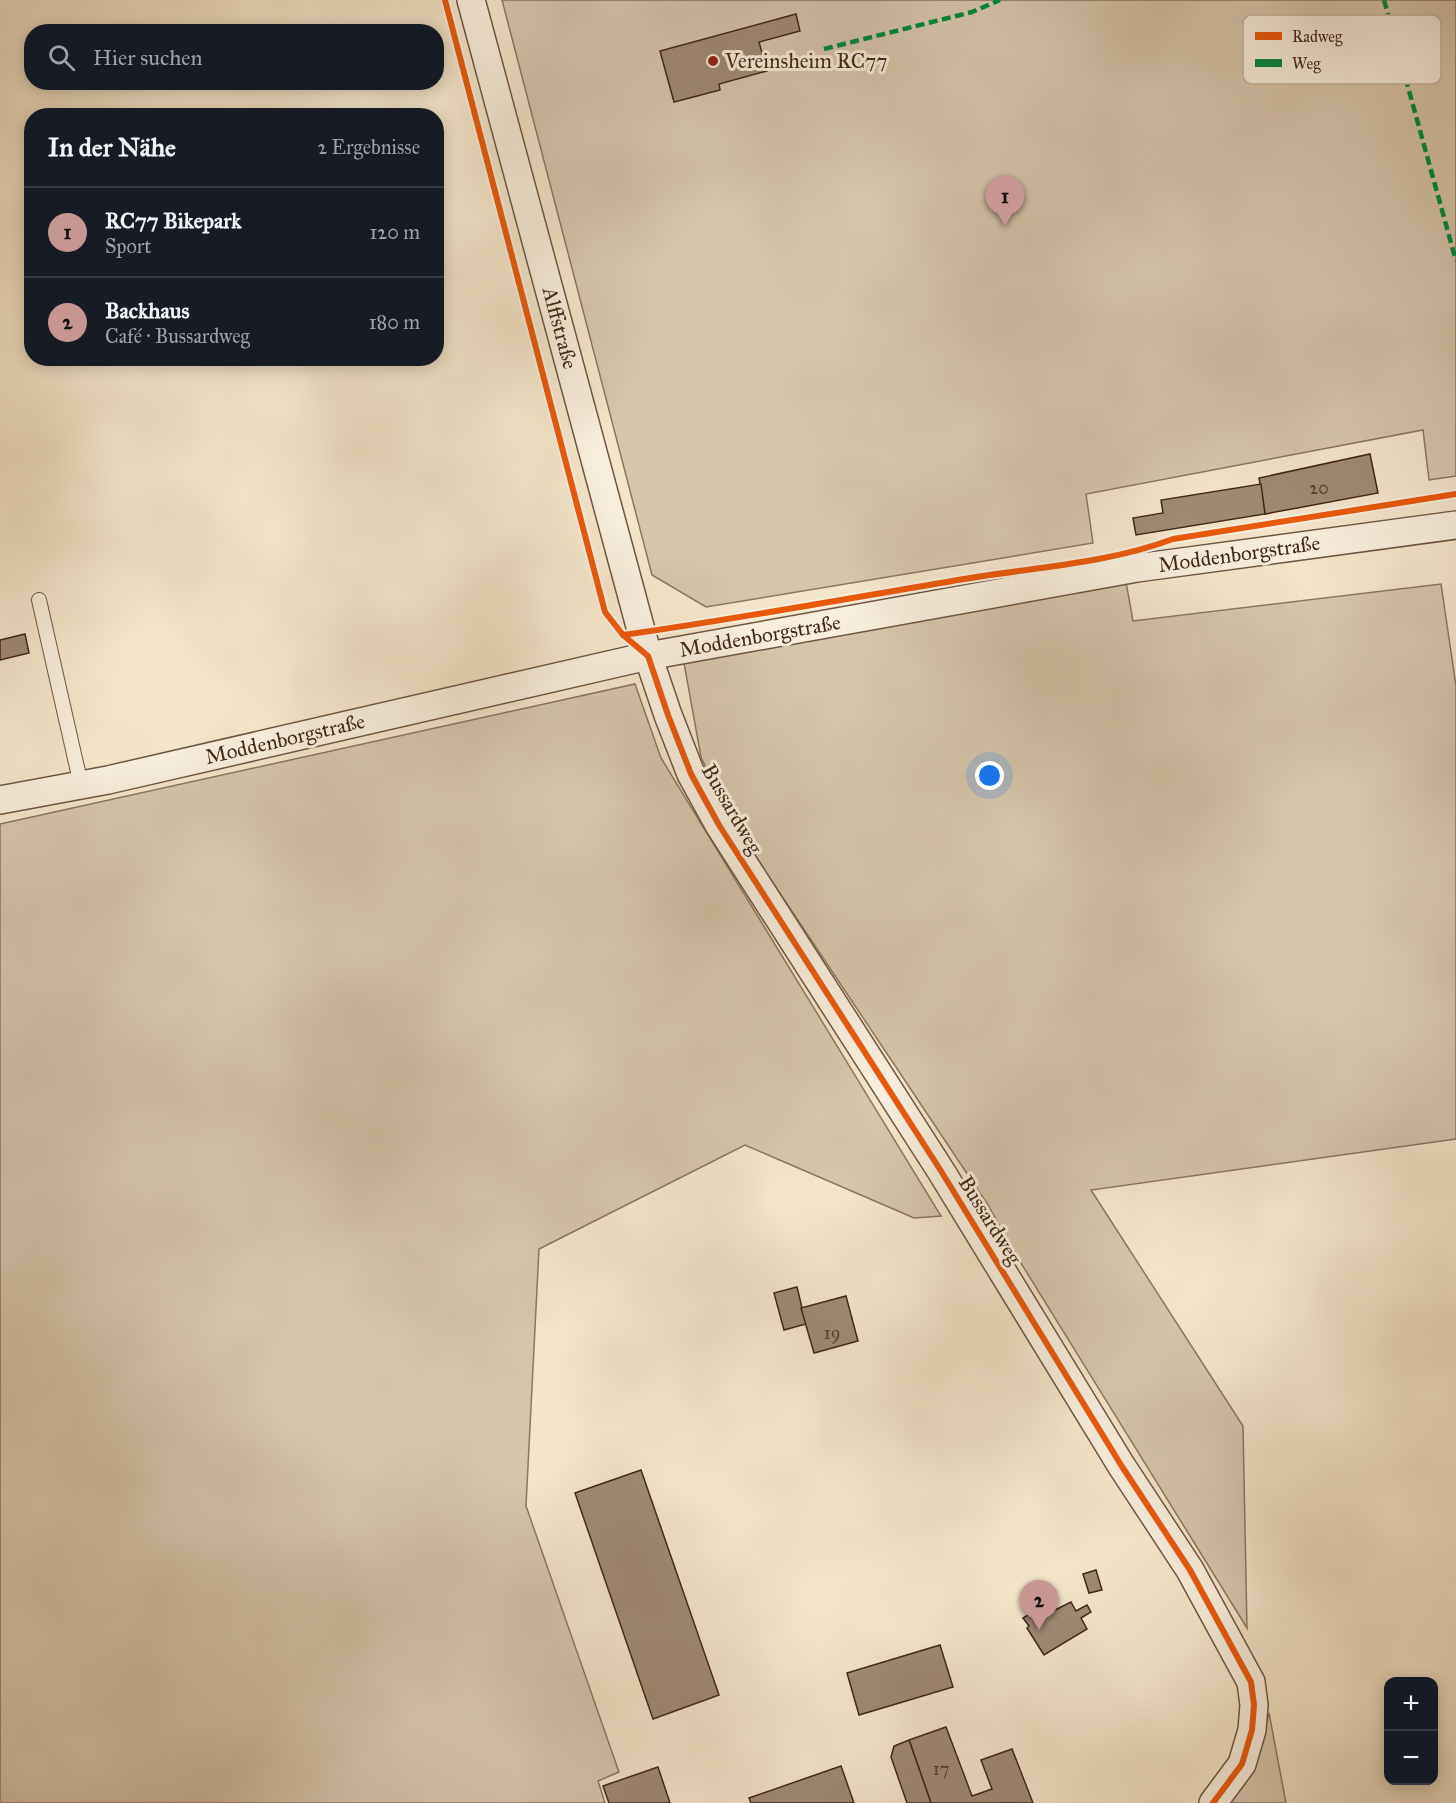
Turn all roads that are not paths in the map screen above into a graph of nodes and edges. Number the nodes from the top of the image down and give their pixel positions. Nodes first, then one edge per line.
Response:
1 (471, 0) edge
2 (1456, 525) edge
3 (39, 600) dead end
4 (648, 656) junction
5 (81, 785) junction
6 (0, 800) edge
7 (1213, 1803) edge

1 - 4 street, Alffstraße
2 - 4 street, Moddenborgstraße
3 - 5 lane
4 - 5 street, Moddenborgstraße
4 - 7 street, Bussardweg
5 - 6 street, Moddenborgstraße

